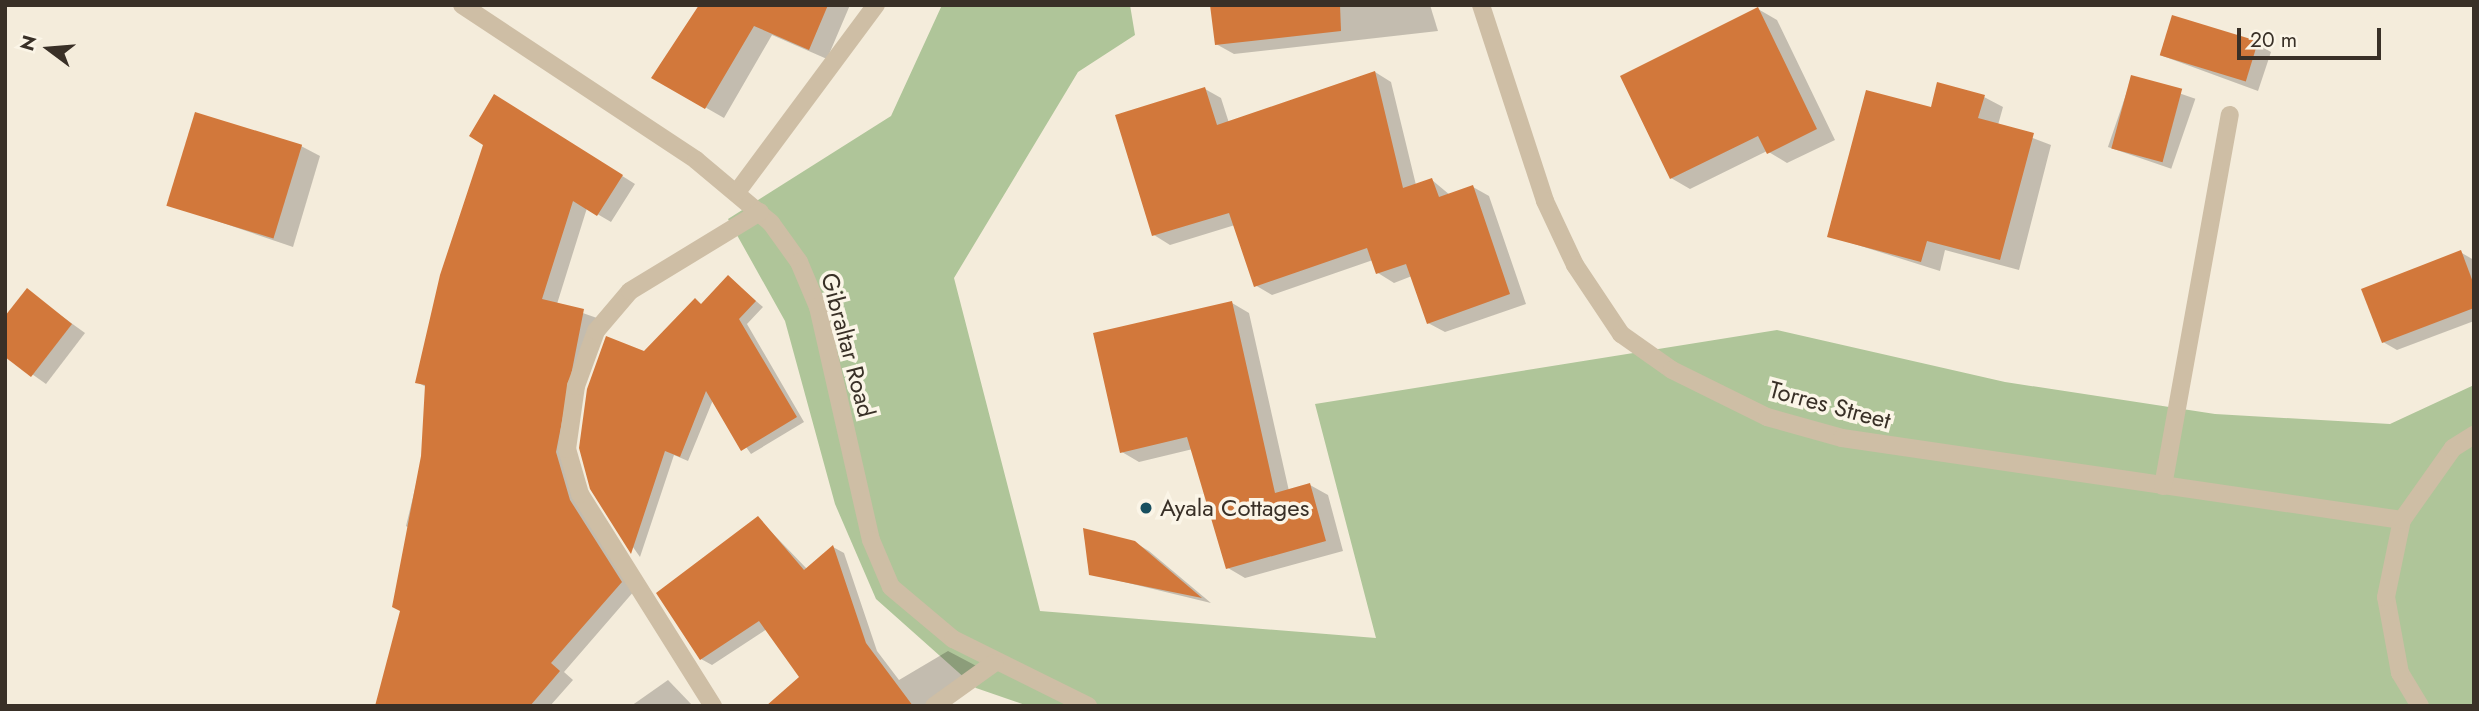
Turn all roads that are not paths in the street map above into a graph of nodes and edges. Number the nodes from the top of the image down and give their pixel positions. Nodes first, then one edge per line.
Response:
1 (462, 5) edge
2 (876, 5) edge
3 (1481, 5) edge
4 (2230, 115) dead end
5 (737, 192) junction
6 (760, 212) junction
7 (2474, 435) edge
8 (2163, 486) junction
9 (2402, 520) junction
10 (994, 663) junction
11 (713, 706) edge
12 (934, 706) edge
13 (1088, 706) edge
14 (2420, 706) edge

1 - 5 street, Gibraltar Road
2 - 5 street
3 - 8 street, Torres Street
4 - 8 street
5 - 6 street, Gibraltar Road
6 - 10 street, Gibraltar Road
6 - 11 street
7 - 9 street
8 - 9 street, Torres Street
9 - 14 street
10 - 12 street
10 - 13 street, Gibraltar Road

